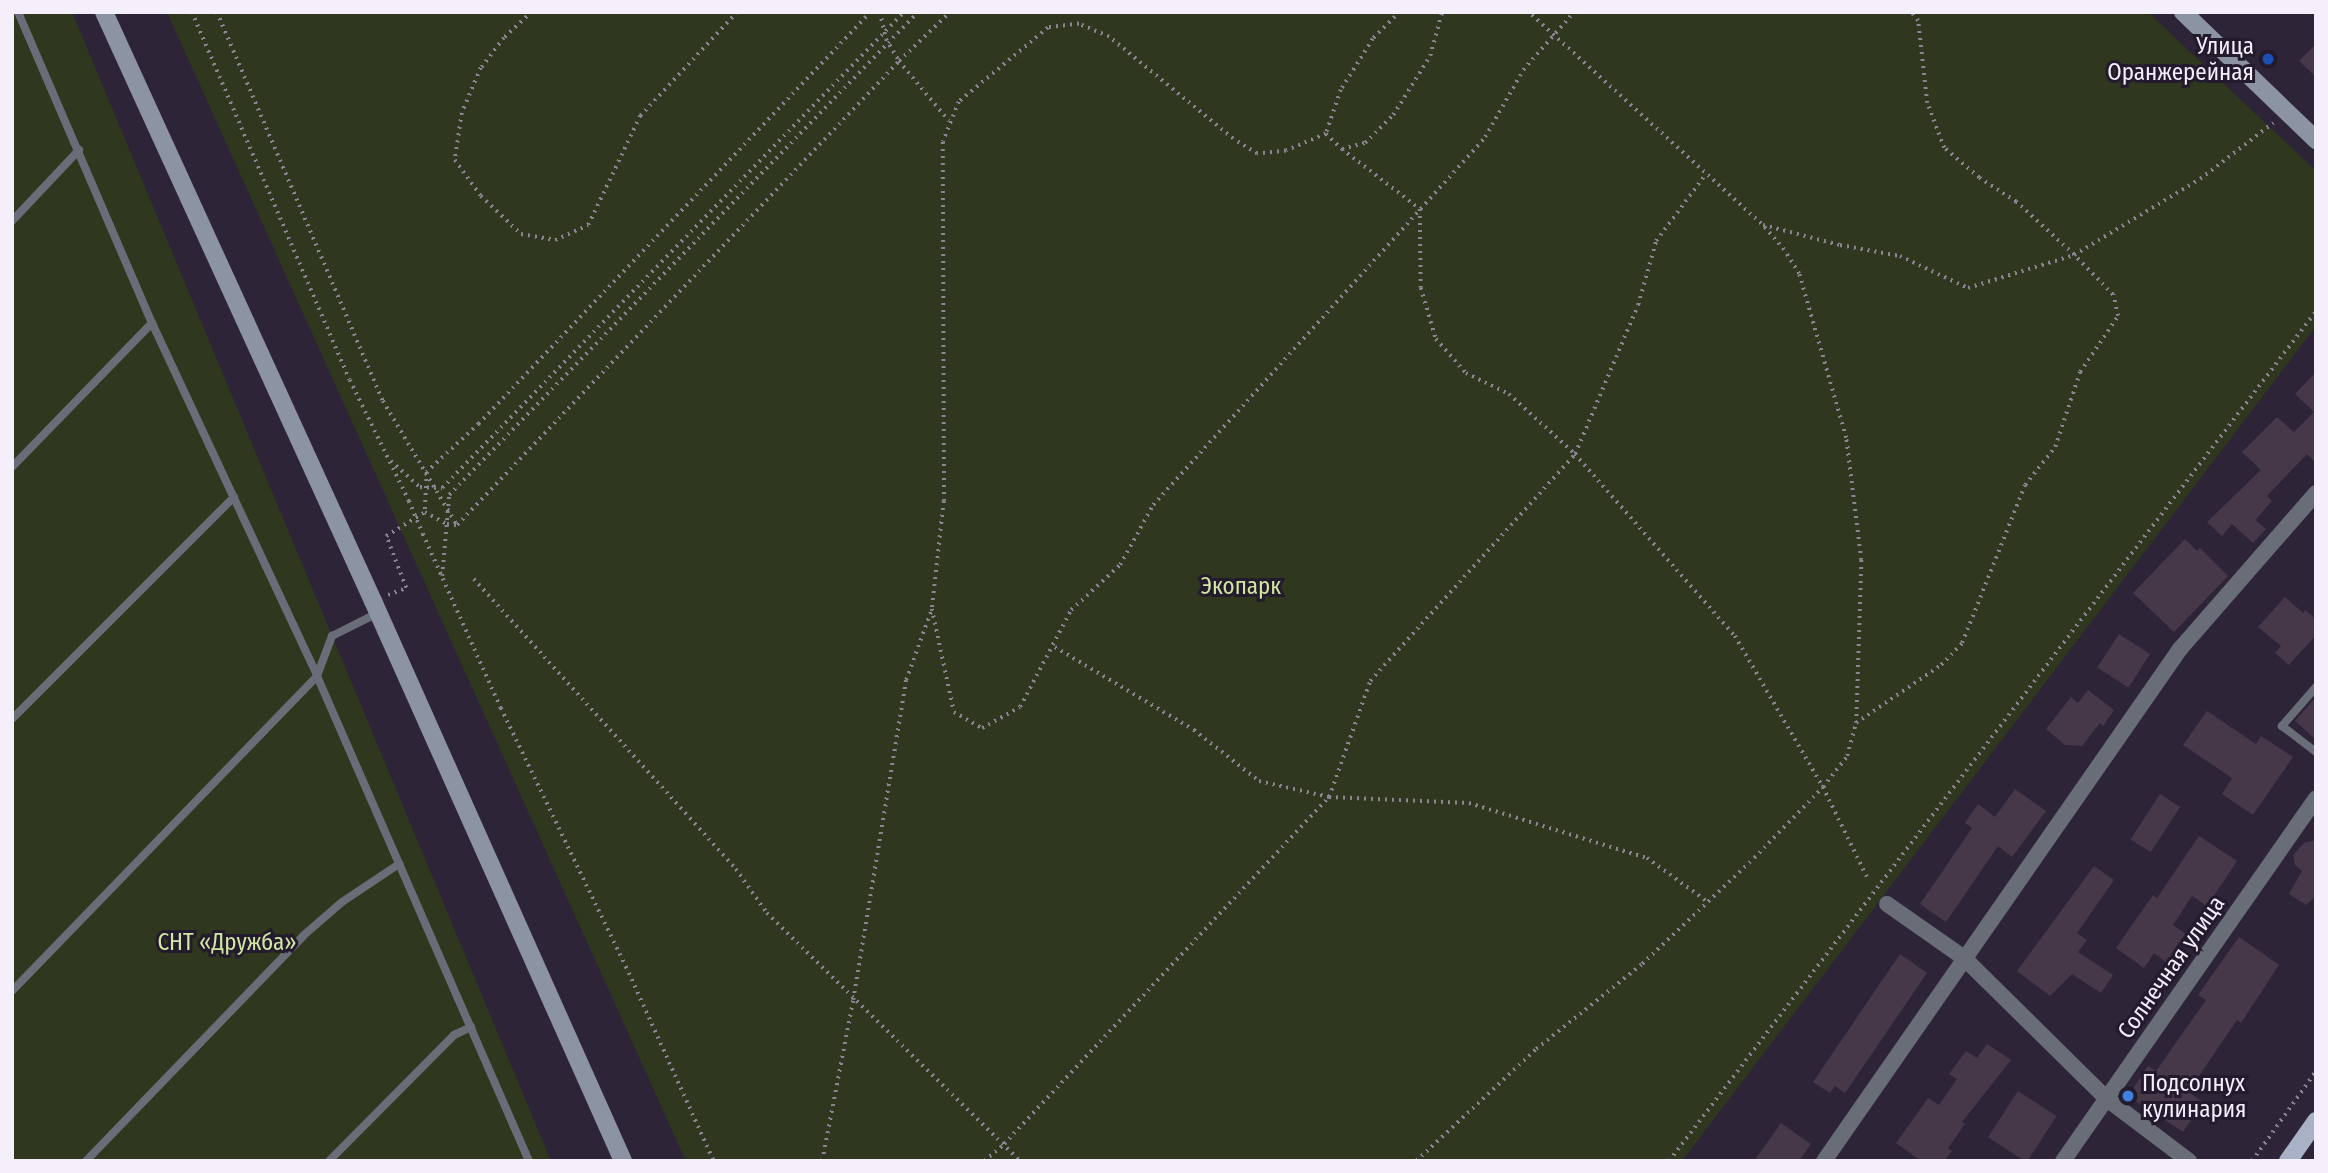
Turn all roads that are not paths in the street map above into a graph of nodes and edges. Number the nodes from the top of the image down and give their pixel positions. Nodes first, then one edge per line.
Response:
1 (18, 12) edge
2 (104, 12) edge
3 (2183, 12) edge
4 (2315, 137) edge
5 (79, 150) junction
6 (12, 221) edge
7 (152, 323) junction
8 (12, 467) edge
9 (2316, 493) edge
10 (234, 497) junction
11 (376, 607) junction
12 (317, 676) junction
13 (2316, 687) edge
14 (12, 719) edge
15 (2316, 752) edge
16 (2316, 799) edge
17 (399, 864) junction
18 (1888, 904) dead end
19 (1964, 958) junction
20 (12, 991) edge
21 (471, 1027) junction
22 (2107, 1099) junction
23 (2316, 1121) edge
24 (86, 1161) edge
25 (329, 1161) edge
26 (529, 1161) edge
27 (623, 1161) edge
28 (1824, 1161) edge
29 (2063, 1161) edge
30 (2189, 1161) edge
31 (2288, 1161) edge

1 - 5 lane
2 - 11 main road
3 - 4 main road
5 - 6 lane
5 - 7 lane
7 - 8 lane
7 - 10 lane
9 - 19 street
10 - 12 lane
10 - 14 lane
11 - 12 lane
11 - 27 main road
12 - 17 lane
12 - 20 lane
13 - 15 lane
16 - 22 street, Солнечная улица
17 - 21 lane
17 - 24 lane
18 - 19 street
19 - 22 street
19 - 28 street
21 - 25 lane
21 - 26 lane
22 - 29 street, Солнечная улица
22 - 30 street
23 - 31 main road

